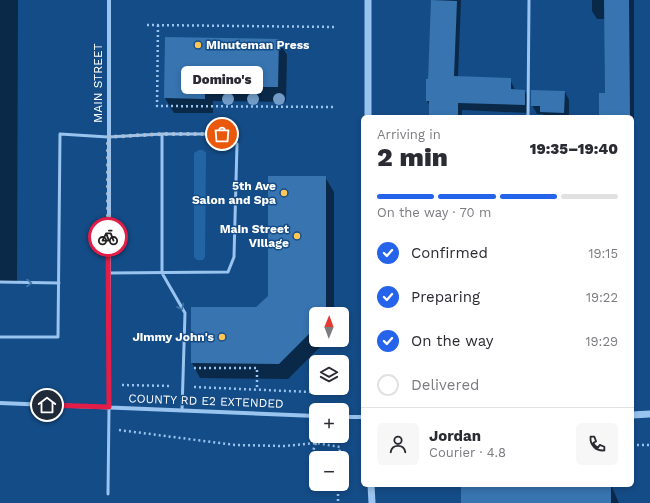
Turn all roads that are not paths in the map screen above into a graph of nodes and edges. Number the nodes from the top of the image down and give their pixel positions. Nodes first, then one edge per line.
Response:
1 (109, 0) edge
2 (368, 0) edge
3 (529, 0) edge
4 (368, 115) edge
5 (528, 115) edge
6 (162, 134) junction
7 (108, 137) junction
8 (108, 273) junction
9 (162, 273) junction
10 (0, 282) edge
11 (59, 283) junction
12 (0, 337) edge
13 (0, 403) edge
14 (109, 407) junction
15 (182, 410) junction
16 (650, 414) edge
17 (634, 415) edge
18 (309, 416) edge
19 (349, 417) edge
20 (361, 417) edge
21 (371, 487) edge
22 (108, 494) dead end
23 (372, 503) edge

1 - 7 street, MAIN STREET
2 - 4 street
3 - 5 lane
6 - 7 lane
6 - 9 lane
6 - 9 lane
7 - 8 street, MAIN STREET
7 - 11 lane
8 - 9 lane
8 - 14 street, MAIN STREET
9 -> 15 lane
10 -> 11 lane
11 - 12 lane
13 - 14 street, COUNTY RD E2 EXTENDED
14 - 15 street, COUNTY RD E2 EXTENDED
14 - 22 lane
15 - 18 street, COUNTY RD E2 EXTENDED
16 - 17 street
19 - 20 street
21 - 23 street

